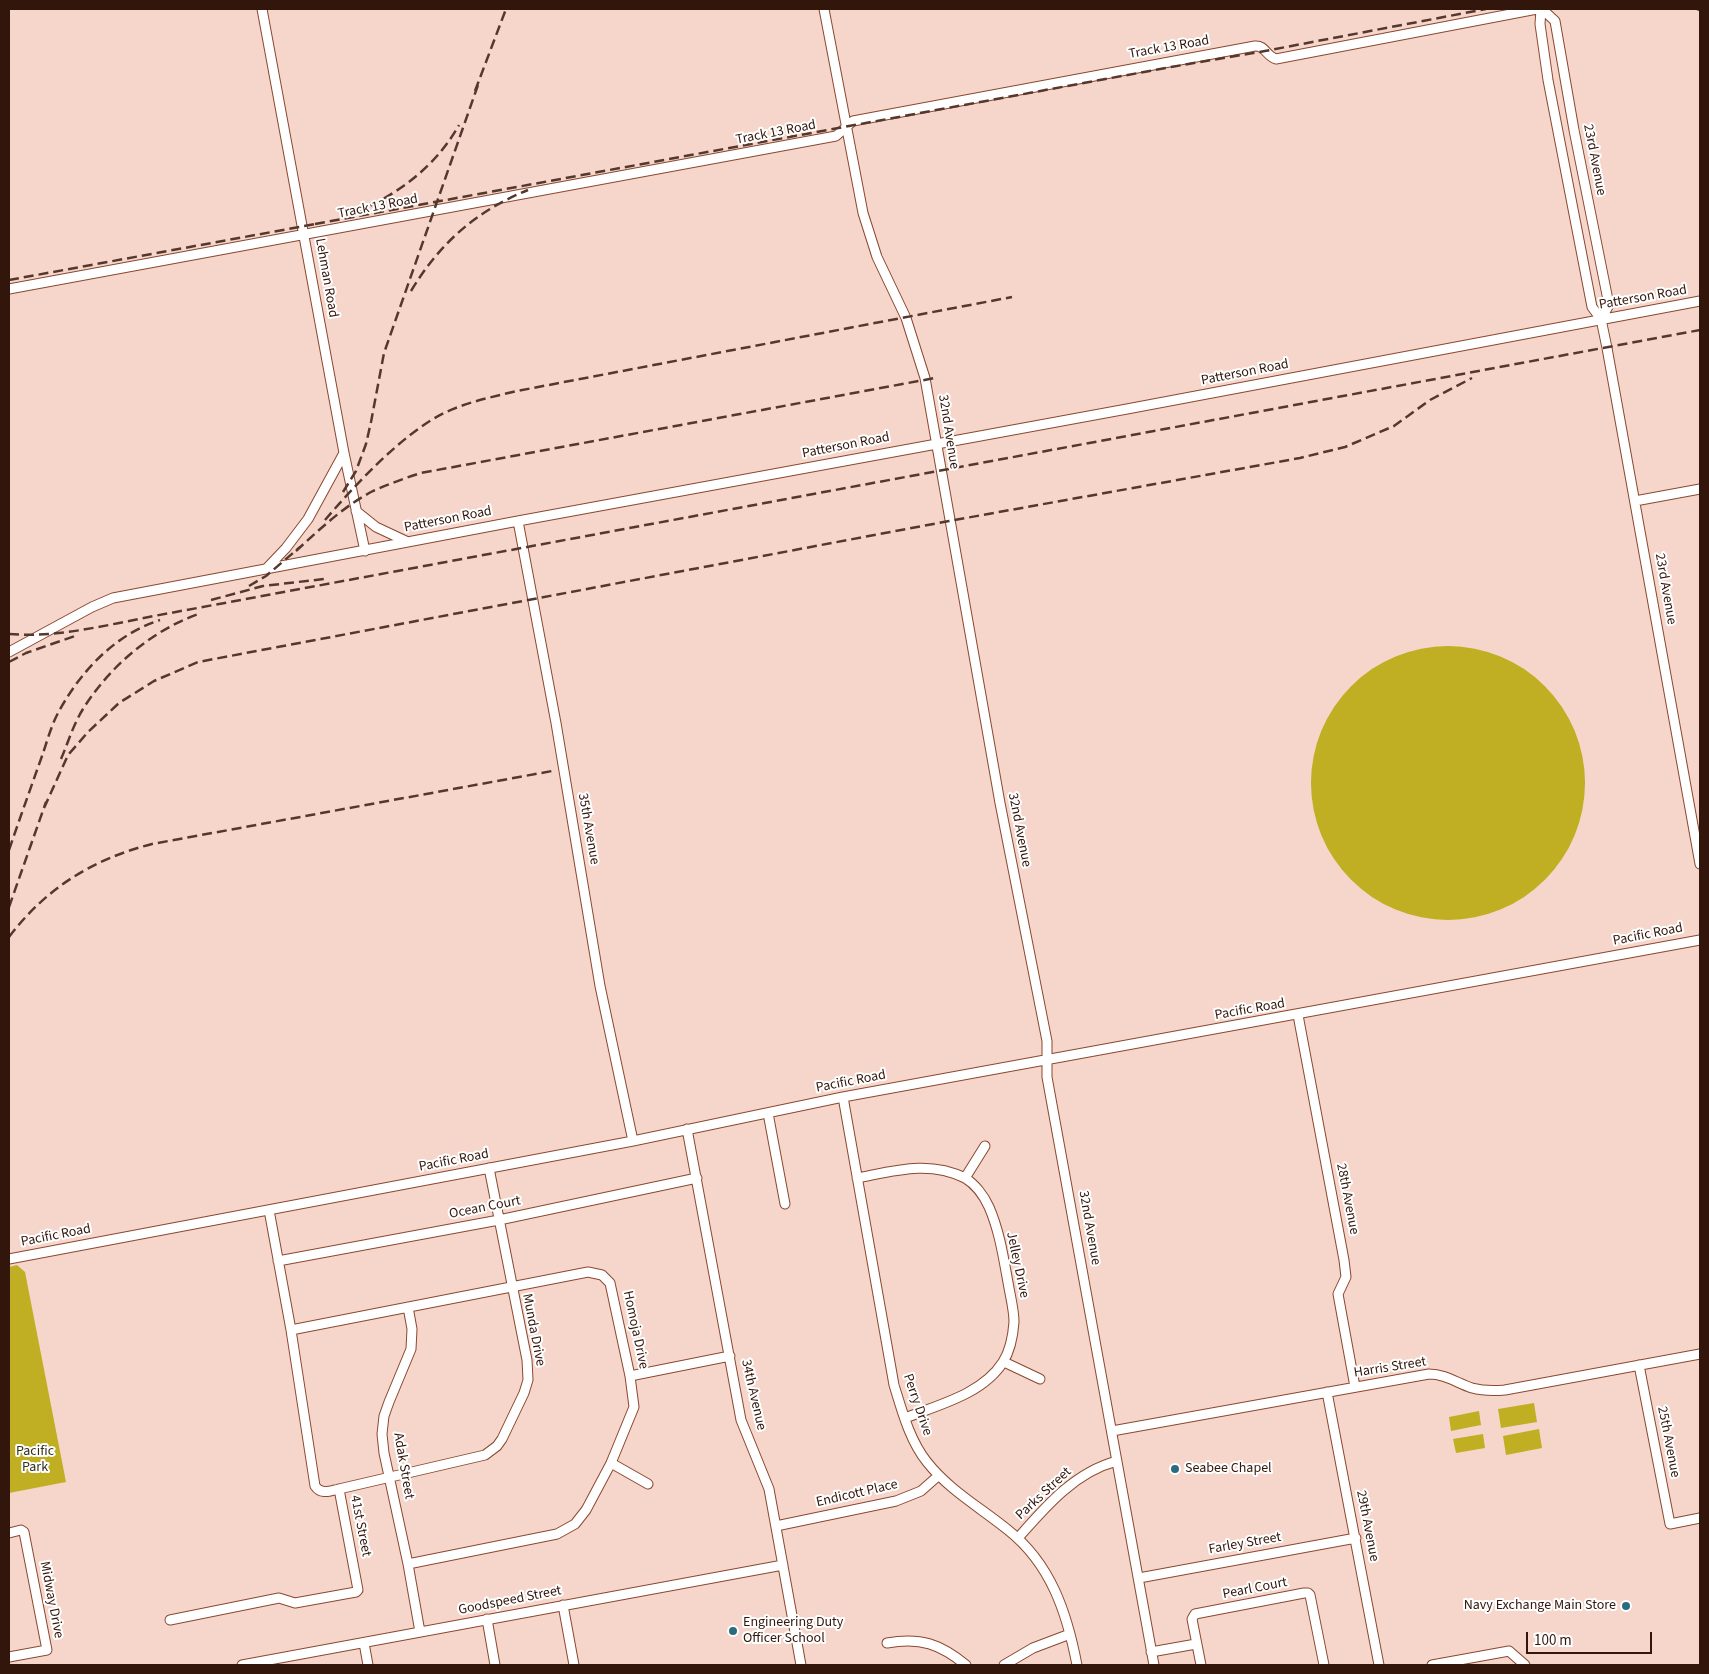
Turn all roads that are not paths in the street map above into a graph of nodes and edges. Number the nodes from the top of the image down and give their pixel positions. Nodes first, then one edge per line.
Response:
1 (262, 9) edge
2 (824, 9) edge
3 (1537, 9) edge
4 (1542, 9) edge
5 (846, 127) junction
6 (304, 234) junction
7 (9, 289) edge
8 (1700, 301) edge
9 (1600, 319) junction
10 (936, 443) junction
11 (344, 452) junction
12 (1700, 489) edge
13 (1635, 501) junction
14 (356, 511) junction
15 (518, 521) junction
16 (409, 542) junction
17 (364, 551) junction
18 (267, 569) junction
19 (10, 650) edge
20 (1700, 864) edge
21 (1700, 940) edge
22 (1298, 1015) junction
23 (1046, 1060) junction
24 (843, 1098) junction
25 (768, 1113) junction
26 (687, 1128) junction
27 (633, 1141) junction
28 (985, 1146) dead end
29 (489, 1168) junction
30 (697, 1178) junction
31 (857, 1178) junction
32 (965, 1178) junction
33 (785, 1204) dead end
34 (269, 1210) junction
35 (499, 1220) junction
36 (9, 1259) edge
37 (278, 1261) junction
38 (511, 1286) junction
39 (408, 1307) junction
40 (291, 1330) junction
41 (1700, 1354) edge
42 (730, 1356) junction
43 (1004, 1362) junction
44 (1639, 1365) junction
45 (630, 1376) junction
46 (1040, 1379) dead end
47 (1355, 1387) junction
48 (1327, 1392) junction
49 (905, 1418) junction
50 (1112, 1431) junction
51 (1117, 1461) junction
52 (611, 1463) junction
53 (390, 1476) junction
54 (938, 1476) junction
55 (648, 1484) dead end
56 (339, 1489) junction
57 (1700, 1518) edge
58 (776, 1526) junction
59 (9, 1533) edge
60 (1018, 1538) junction
61 (1356, 1538) junction
62 (408, 1564) junction
63 (783, 1565) junction
64 (1139, 1578) junction
65 (563, 1605) junction
66 (487, 1619) junction
67 (170, 1620) dead end
68 (420, 1632) junction
69 (1070, 1634) junction
70 (364, 1643) junction
71 (888, 1643) dead end
72 (1196, 1644) junction
73 (1151, 1652) junction
74 (9, 1657) edge
75 (242, 1665) edge
76 (368, 1665) edge
77 (495, 1665) edge
78 (574, 1665) edge
79 (801, 1665) edge
80 (966, 1665) edge
81 (1004, 1665) edge
82 (1077, 1665) edge
83 (1154, 1665) edge
84 (1201, 1665) edge
85 (1324, 1665) edge
86 (1379, 1665) edge
87 (1432, 1665) edge
88 (1525, 1665) edge

1 - 6 street, Lehman Road
2 - 5 street, 32nd Avenue
3 - 5 street, Track 13 Road
4 - 9 street, 23rd Avenue
4 - 9 street, 23rd Avenue
5 - 6 street, Track 13 Road
5 - 10 street, 32nd Avenue
6 - 7 street, Track 13 Road
6 - 11 street, Lehman Road
8 - 9 street, Patterson Road
9 - 10 street, Patterson Road
9 - 13 street, 23rd Avenue
10 - 15 street, Patterson Road
10 - 23 street, 32nd Avenue
11 - 14 street, Lehman Road
11 - 18 street
12 - 13 street
13 - 20 street, 23rd Avenue
14 - 16 street
14 - 17 street, Lehman Road
15 - 16 street, Patterson Road
15 - 27 street, 35th Avenue
16 - 17 street, Patterson Road
17 - 18 street, Patterson Road
18 - 19 street, Patterson Road
21 - 22 street, Pacific Road
22 - 23 street, Pacific Road
22 - 47 street, 28th Avenue
23 - 24 street, Pacific Road
23 - 50 street, 32nd Avenue
24 - 25 street, Pacific Road
24 - 31 street, Perry Drive
25 - 26 street, Pacific Road
25 - 33 street
26 - 27 street, Pacific Road
26 - 30 street, 34th Avenue
27 - 29 street, Pacific Road
28 - 32 street
29 - 34 street, Pacific Road
29 - 35 street, Munda Drive
30 - 35 street, Ocean Court
30 - 42 street, 34th Avenue
31 - 32 street, Jelley Drive
31 - 49 street, Perry Drive
32 - 43 street, Jelley Drive
34 - 36 street, Pacific Road
34 - 37 street, 41st Street
35 - 37 street, Ocean Court
35 - 38 street, Munda Drive
37 - 40 street, 41st Street
38 - 39 street, Homoja Drive
38 - 45 street, Homoja Drive
38 - 53 street, Munda Drive
39 - 40 street, Homoja Drive
39 - 53 street, Adak Street
40 - 56 street, 41st Street
41 - 44 street, Harris Street
42 - 45 street
42 - 58 street, 34th Avenue
43 - 46 street
43 - 49 street, Jelley Drive
44 - 47 street, Harris Street
44 - 57 street, 25th Avenue
45 - 52 street, Homoja Drive
47 - 48 street, Harris Street
48 - 50 street, Harris Street
48 - 61 street, 29th Avenue
49 - 54 street, Perry Drive
50 - 51 street, 32nd Avenue
51 - 60 street, Parks Street
51 - 64 street, 32nd Avenue
52 - 55 street
52 - 62 street, Homoja Drive
53 - 56 street, Munda Drive
53 - 62 street, Adak Street
54 - 58 street, Endicott Place
54 - 60 street, Perry Drive
56 - 67 street, 41st Street
58 - 63 street, 34th Avenue
59 - 74 street, Midway Drive
60 - 69 street, Perry Drive
61 - 64 street, Farley Street
61 - 86 street, 29th Avenue
62 - 68 street, Adak Street
63 - 65 street, Goodspeed Street
63 - 79 street, 34th Avenue
64 - 73 street, 32nd Avenue
65 - 66 street, Goodspeed Street
65 - 78 street
66 - 68 street, Goodspeed Street
66 - 77 street
68 - 70 street, Goodspeed Street
69 - 81 street
69 - 82 street, Perry Drive
70 - 75 street, Goodspeed Street
70 - 76 street
71 - 80 street
72 - 73 street
72 - 84 street, Pearl Court
72 - 85 street, Pearl Court
73 - 83 street, 32nd Avenue
87 - 88 street

